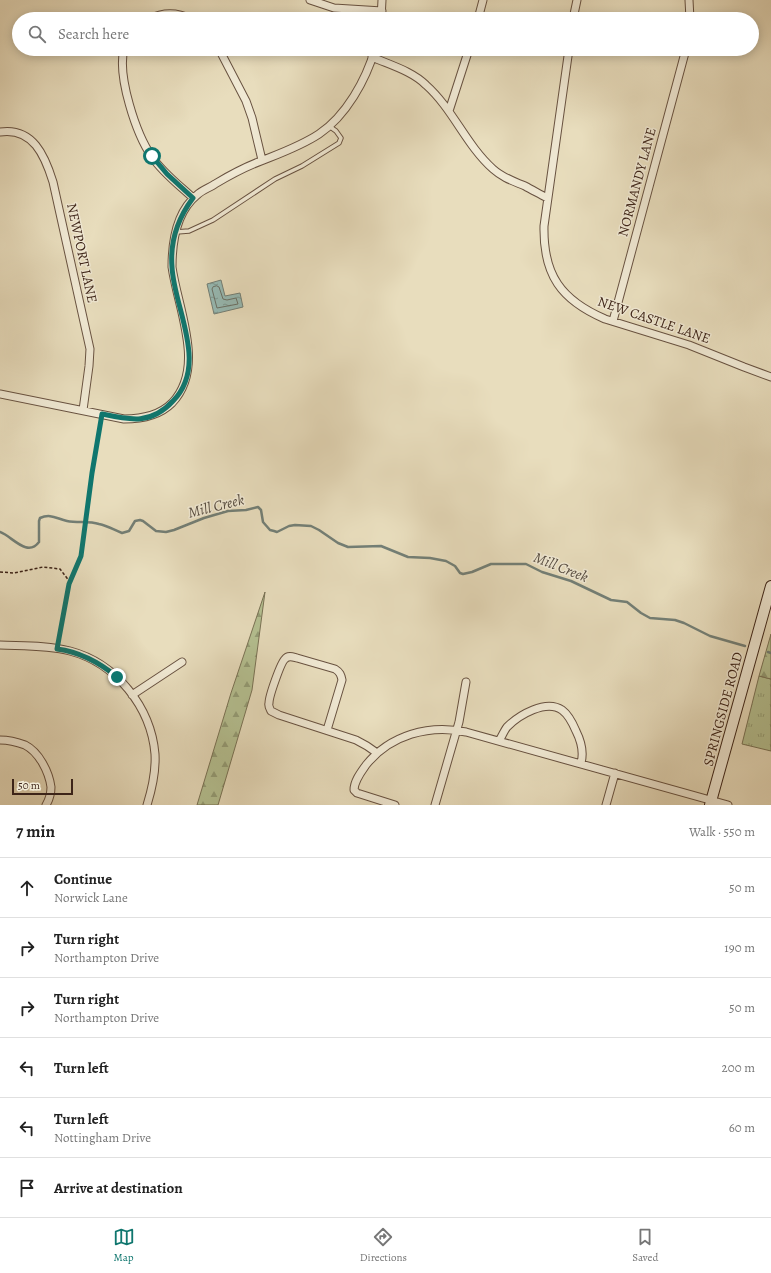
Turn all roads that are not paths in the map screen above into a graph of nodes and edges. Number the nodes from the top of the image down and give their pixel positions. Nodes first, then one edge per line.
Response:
1 (310, 0) edge
2 (382, 0) edge
3 (483, 0) edge
4 (578, 0) edge
5 (689, 0) edge
6 (382, 11) joint
7 (480, 12) edge
8 (575, 12) edge
9 (690, 12) edge
10 (123, 56) edge
11 (223, 56) edge
12 (467, 56) edge
13 (568, 56) edge
14 (684, 56) edge
15 (372, 57) joint
16 (449, 111) junction
17 (329, 126) junction
18 (0, 132) edge
19 (262, 160) junction
20 (193, 198) junction
21 (547, 198) junction
22 (175, 233) junction
23 (613, 321) junction
24 (771, 377) edge
25 (0, 394) edge
26 (83, 410) junction
27 (771, 586) edge
28 (0, 645) edge
29 (182, 662) dead end
30 (466, 682) dead end
31 (132, 695) junction
32 (327, 730) junction
33 (457, 730) junction
34 (0, 740) edge
35 (500, 741) junction
36 (377, 753) junction
37 (581, 763) junction
38 (615, 773) junction
39 (711, 803) edge
40 (46, 805) edge
41 (147, 805) edge
42 (395, 805) edge
43 (435, 805) edge
44 (606, 805) edge
45 (728, 805) edge

1 - 6 street
2 - 6 street
3 - 7 street
4 - 8 street
5 - 9 street
10 - 20 street
11 - 19 street
12 - 16 street
13 - 21 street, NEW CASTLE LANE
14 - 23 street, NORMANDY LANE
15 - 16 street
15 - 17 street
16 - 21 street
17 - 19 street
17 - 22 lane
18 - 26 street, NEWPORT LANE
19 - 20 street
20 - 22 street
21 - 23 street, NEW CASTLE LANE
22 - 26 street
23 - 24 street, NEW CASTLE LANE
25 - 26 street
27 - 39 main road, SPRINGSIDE ROAD
28 - 31 street
29 - 31 street
30 - 33 street
31 - 41 street
32 - 32 street
32 - 36 street
33 - 35 street
33 - 36 street
33 - 43 street
34 - 40 street
35 - 37 street
35 - 37 street
36 - 42 street
37 - 38 street
38 - 39 street
38 - 44 street
39 - 45 street

